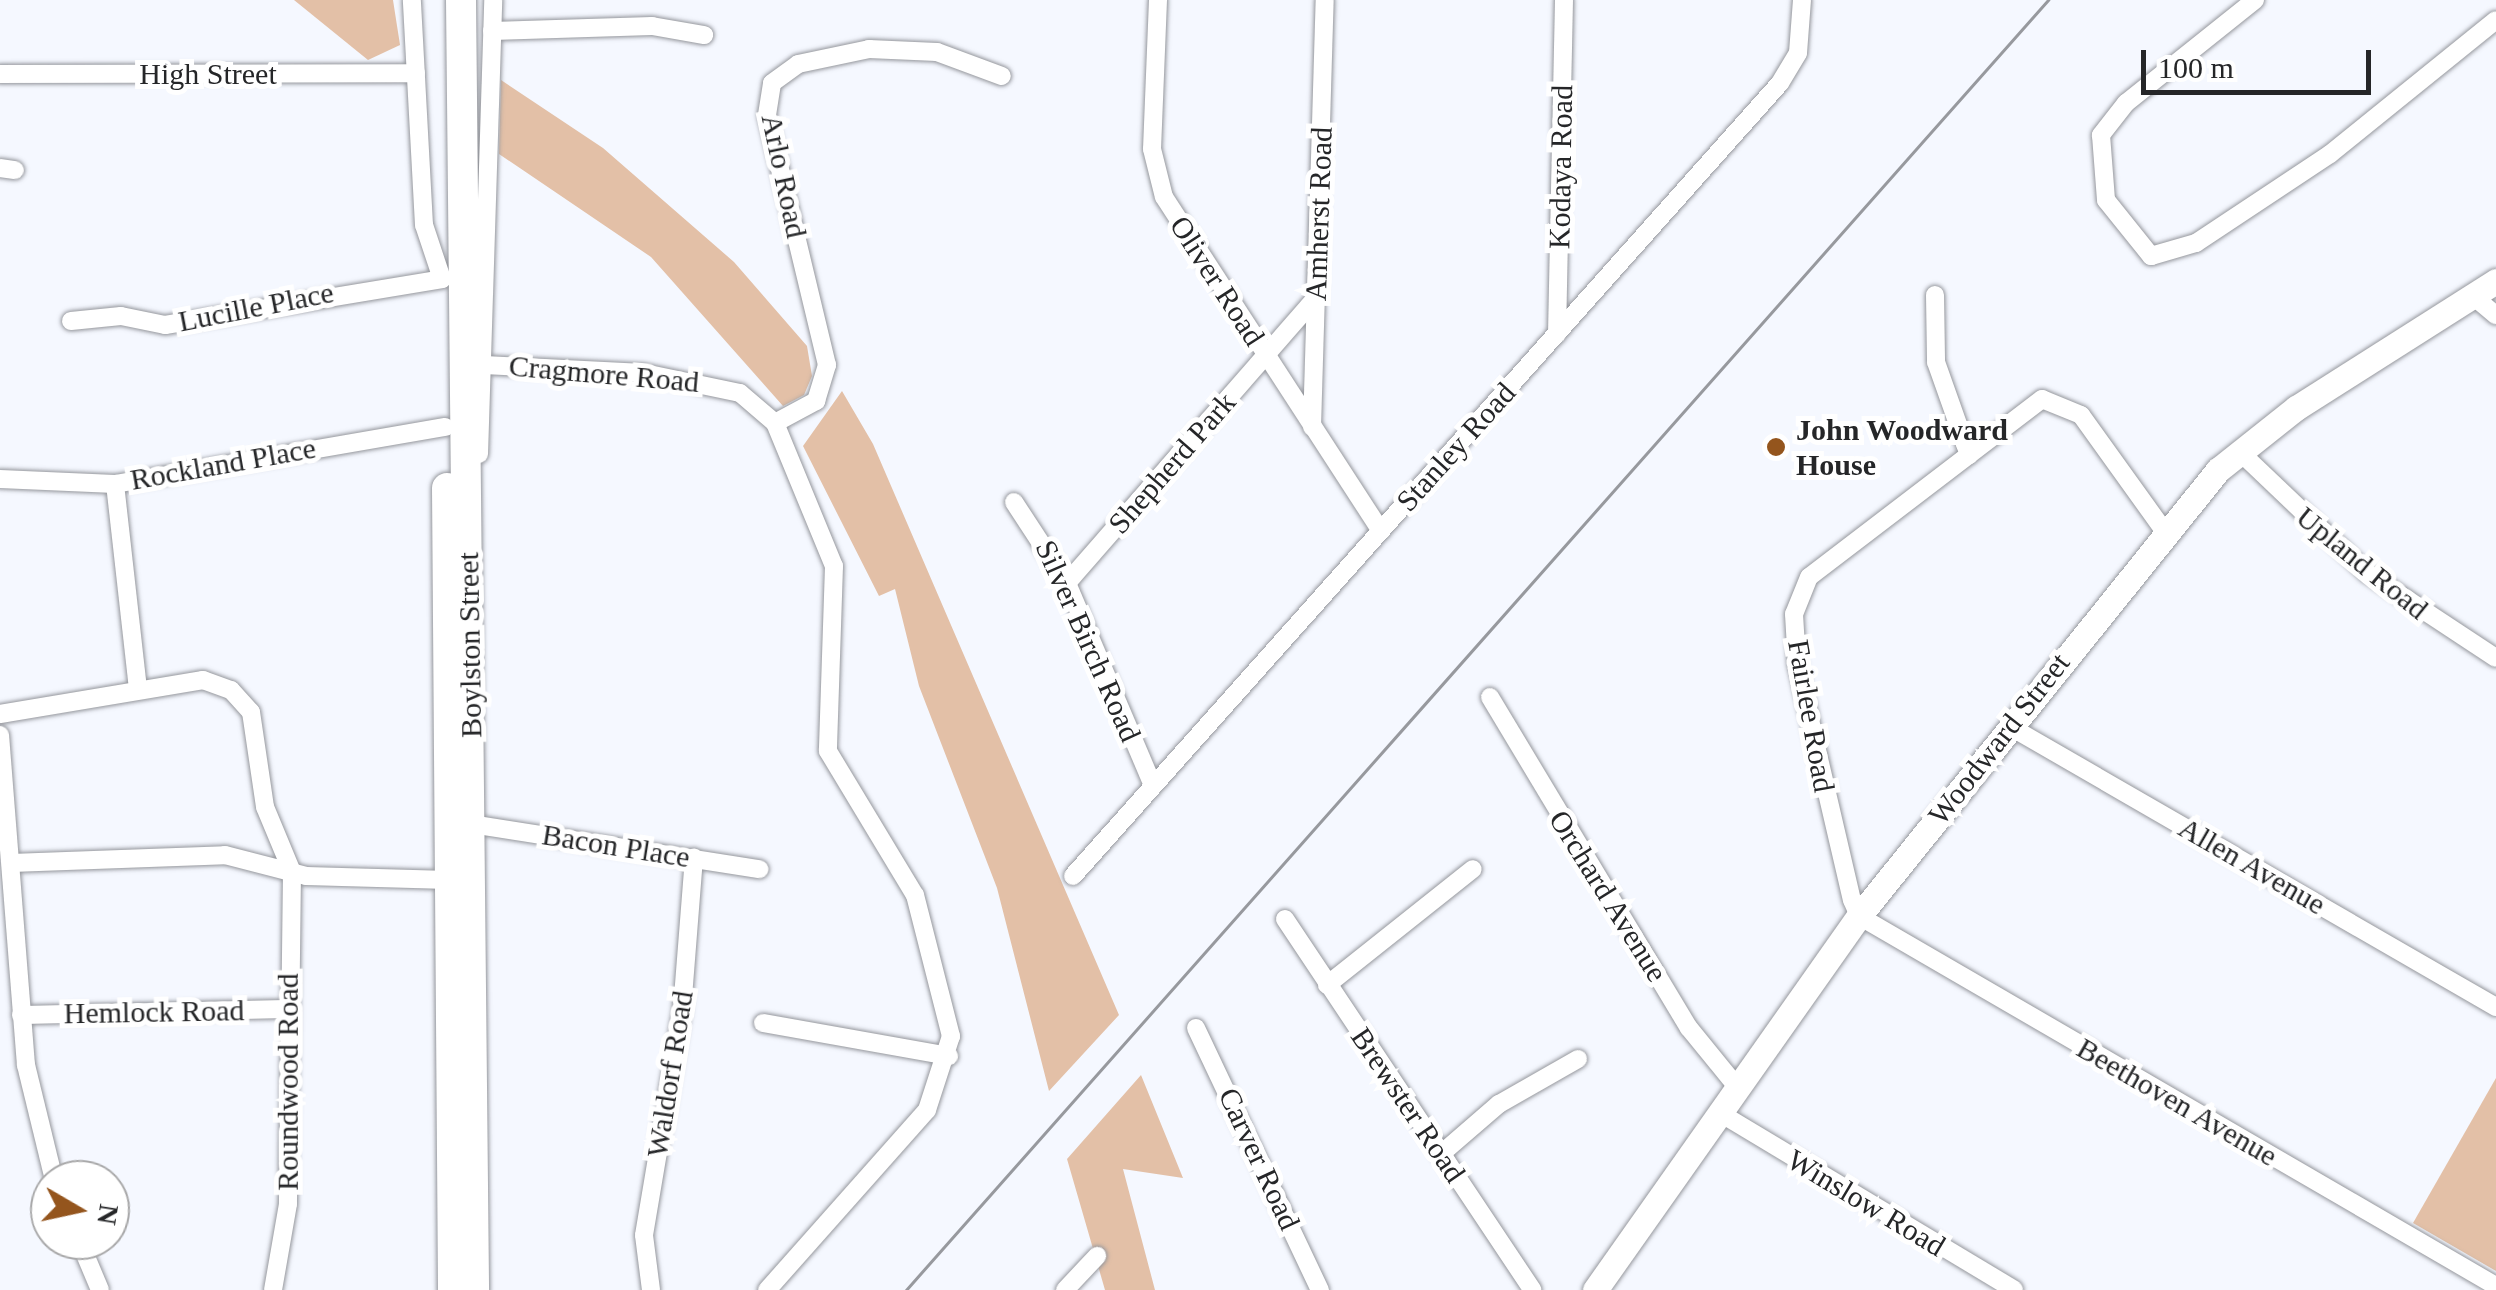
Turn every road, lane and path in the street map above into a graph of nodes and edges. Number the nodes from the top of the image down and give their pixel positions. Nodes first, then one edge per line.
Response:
1 (412, 0) edge
2 (441, 0) edge
3 (461, 0) edge
4 (493, 0) edge
5 (1158, 0) edge
6 (1325, 0) edge
7 (1564, 0) edge
8 (1802, 0) edge
9 (2255, 0) edge
10 (2496, 20) edge
11 (492, 32) junction
12 (704, 35) dead end
13 (416, 73) junction
14 (0, 74) edge
15 (1002, 76) dead end
16 (442, 279) junction
17 (2496, 282) edge
18 (1935, 295) dead end
19 (2473, 296) junction
20 (1316, 298) junction
21 (2496, 315) edge
22 (71, 321) dead end
23 (1557, 334) junction
24 (1265, 356) junction
25 (484, 364) junction
26 (775, 422) junction
27 (445, 427) junction
28 (1312, 427) junction
29 (2240, 452) junction
30 (1970, 455) junction
31 (0, 479) edge
32 (115, 484) junction
33 (1014, 502) dead end
34 (1380, 531) junction
35 (2165, 532) junction
36 (469, 568) junction
37 (1067, 583) junction
38 (2496, 658) edge
39 (138, 688) junction
40 (1490, 697) dead end
41 (0, 714) edge
42 (2009, 726) junction
43 (0, 736) edge
44 (1153, 786) junction
45 (472, 824) junction
46 (694, 857) junction
47 (11, 864) junction
48 (1473, 868) dead end
49 (760, 869) dead end
50 (292, 872) junction
51 (1073, 876) dead end
52 (449, 880) junction
53 (1859, 916) junction
54 (1284, 919) dead end
55 (1328, 984) junction
56 (2496, 1007) edge
57 (287, 1009) junction
58 (21, 1015) junction
59 (762, 1024) dead end
60 (1196, 1028) dead end
61 (949, 1056) junction
62 (1578, 1059) dead end
63 (1738, 1088) junction
64 (1720, 1113) junction
65 (1441, 1154) junction
66 (48, 1160) edge
67 (1097, 1256) dead end
68 (87, 1260) edge
69 (2496, 1286) edge
70 (100, 1290) edge
71 (273, 1290) edge
72 (453, 1290) edge
73 (474, 1290) edge
74 (651, 1290) edge
75 (767, 1290) edge
76 (1065, 1290) edge
77 (1320, 1290) edge
78 (1532, 1290) edge
79 (1595, 1290) edge
80 (2014, 1290) edge

1 - 13 street
2 - 16 highway, Boylston Street
3 - 36 highway, Boylston Street
4 - 11 street
5 - 24 street, Oliver Road
6 - 20 street, Amherst Road
7 - 23 street, Kodaya Road
8 - 23 street, Stanley Road
9 - 10 street
11 - 12 street
11 - 25 street
13 - 14 street, High Street
13 - 16 street
15 - 26 street, Arlo Road
16 - 22 street, Lucille Place
16 - 27 highway, Boylston Street
17 - 19 street, Woodward Street
18 - 30 street
19 - 21 street
19 - 29 street, Woodward Street
20 - 24 street, Shepherd Park
20 - 28 street, Amherst Road
23 - 34 street, Stanley Road
24 - 28 street, Oliver Road
24 - 37 street, Shepherd Park
25 - 26 street, Cragmore Road
25 - 36 street
26 - 61 street
27 - 32 street, Rockland Place
27 - 52 highway, Boylston Street
28 - 34 street, Oliver Road
29 - 35 street, Woodward Street
29 - 38 street, Upland Road
30 - 35 street, Fairlee Road
30 - 53 street, Fairlee Road
31 - 32 street, Rockland Place
32 - 39 street
33 - 37 street, Silver Birch Road
34 - 44 street, Stanley Road
35 - 42 street, Woodward Street
36 - 45 highway, Boylston Street
37 - 44 street, Silver Birch Road
39 - 41 street
39 - 50 street
40 - 63 street, Orchard Avenue
42 - 53 street, Woodward Street
42 - 56 street, Allen Avenue
43 - 47 street
44 - 51 street, Stanley Road
45 - 46 street, Bacon Place
45 - 73 highway, Boylston Street
46 - 49 street, Bacon Place
46 - 74 street, Waldorf Road
47 - 50 street
47 - 58 street
48 - 55 street
50 - 52 street
50 - 57 street, Roundwood Road
52 - 72 highway, Boylston Street
53 - 63 street, Woodward Street
53 - 69 street, Beethoven Avenue
54 - 55 street, Brewster Road
55 - 65 street, Brewster Road
57 - 58 street, Hemlock Road
57 - 71 street, Roundwood Road
58 - 66 street
59 - 61 street
60 - 77 street, Carver Road
61 - 75 street
62 - 65 street
63 - 64 street, Woodward Street
64 - 79 street, Woodward Street
64 - 80 street, Winslow Road
65 - 78 street, Brewster Road
67 - 76 street
68 - 70 street

